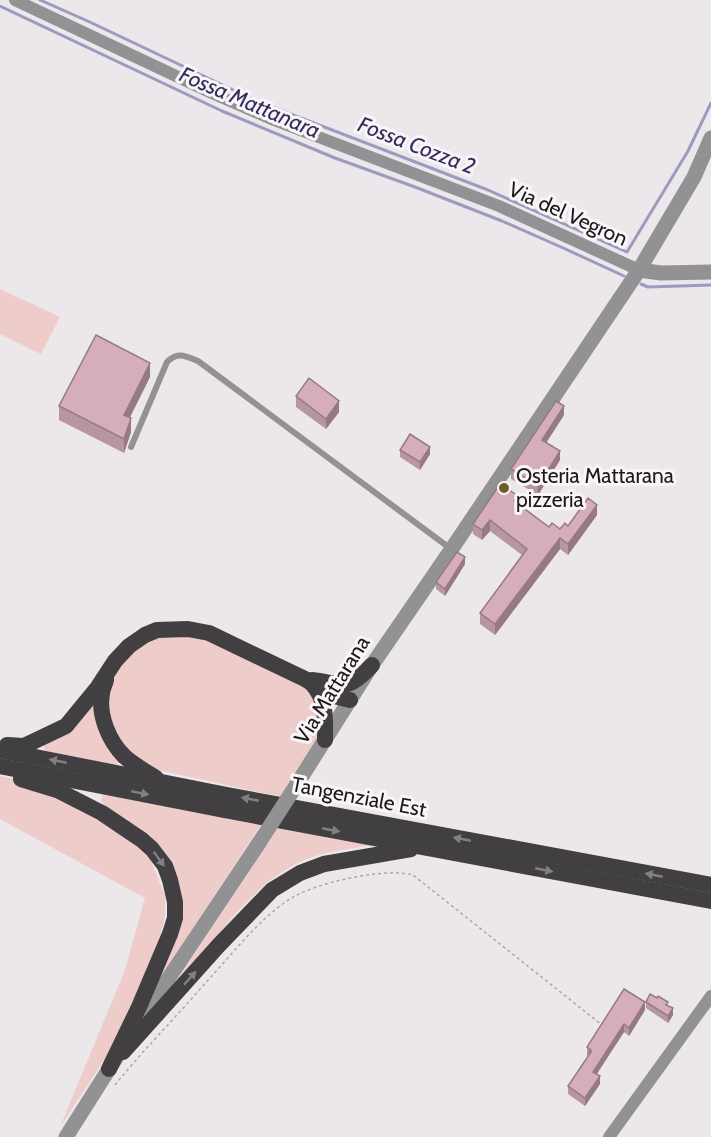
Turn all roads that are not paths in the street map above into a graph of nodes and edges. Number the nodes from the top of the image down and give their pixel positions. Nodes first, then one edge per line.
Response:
1 (15, 0) edge
2 (711, 138) edge
3 (639, 270) junction
4 (711, 272) edge
5 (131, 447) dead end
6 (451, 550) junction
7 (372, 665) junction
8 (108, 673) junction
9 (305, 679) junction
10 (337, 685) junction
11 (350, 700) junction
12 (325, 740) junction
13 (0, 744) edge
14 (0, 750) edge
15 (0, 766) edge
16 (0, 771) edge
17 (161, 782) junction
18 (423, 847) junction
19 (711, 885) edge
20 (711, 901) edge
21 (711, 996) edge
22 (114, 1074) junction
23 (66, 1137) edge
24 (609, 1137) edge

1 - 3 street, Via del Vegron
2 - 3 street, Via Mattarana
3 - 4 street, Via del Vegron
3 - 6 street, Via Mattarana
5 - 6 lane
6 - 7 street, Via Mattarana
7 - 10 highway
7 - 11 street, Via Mattarana
8 - 9 highway
8 - 13 highway
8 - 17 highway
9 - 10 highway
9 - 11 highway
9 - 12 highway
10 - 11 highway
11 - 12 street, Via Mattarana
12 - 22 street, Via Mattarana, bridge
17 -> 14 highway, Tangenziale Est
15 -> 18 highway, Tangenziale Est
16 -> 22 highway
19 -> 17 highway, Tangenziale Est
18 -> 20 highway, Tangenziale Est
22 -> 18 highway
21 - 24 street
22 - 23 street, Via Mattarana

